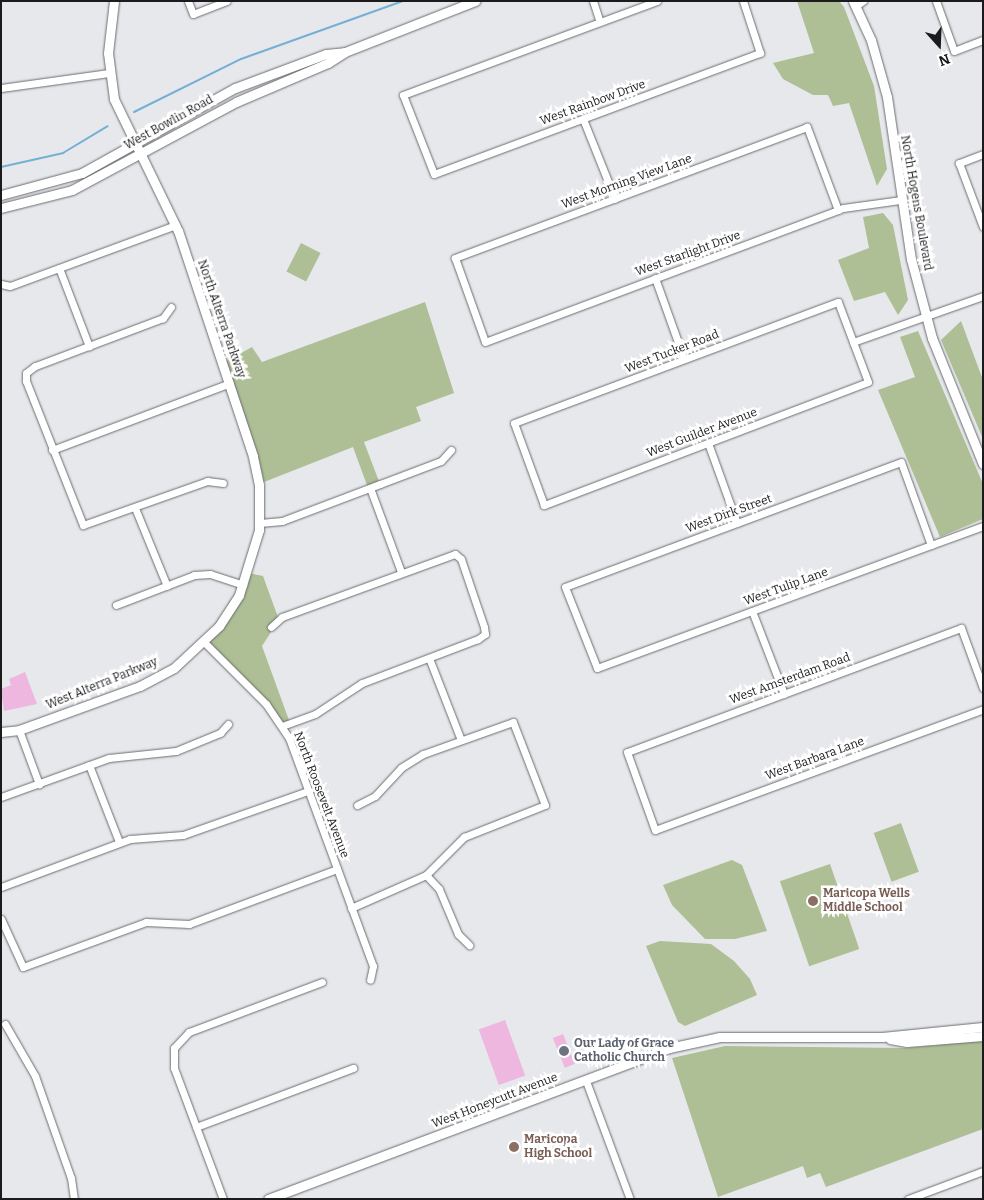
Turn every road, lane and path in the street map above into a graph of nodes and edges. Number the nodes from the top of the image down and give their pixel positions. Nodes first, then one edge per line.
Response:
1 (114, 1) edge
2 (188, 1) edge
3 (226, 1) edge
4 (475, 1) edge
5 (592, 1) edge
6 (657, 1) edge
7 (743, 1) edge
8 (936, 1) edge
9 (857, 3) edge
10 (600, 22) junction
11 (983, 40) edge
12 (345, 52) junction
13 (109, 73) junction
14 (1, 88) edge
15 (583, 119) junction
16 (134, 144) junction
17 (140, 153) junction
18 (983, 154) edge
19 (1, 195) edge
20 (615, 199) junction
21 (901, 200) junction
22 (1, 208) edge
23 (838, 210) junction
24 (176, 225) junction
25 (983, 227) edge
26 (59, 268) junction
27 (655, 278) junction
28 (1, 284) edge
29 (983, 296) edge
30 (171, 307) dead end
31 (926, 316) junction
32 (485, 342) joint
33 (853, 342) junction
34 (90, 346) junction
35 (684, 359) junction
36 (230, 383) junction
37 (708, 443) junction
38 (52, 450) junction
39 (451, 450) dead end
40 (983, 464) edge
41 (223, 484) dead end
42 (370, 488) junction
43 (544, 505) joint
44 (135, 508) junction
45 (260, 523) junction
46 (737, 523) junction
47 (983, 526) edge
48 (932, 545) junction
49 (401, 572) junction
50 (243, 585) junction
51 (167, 586) junction
52 (116, 605) dead end
53 (752, 611) junction
54 (271, 627) dead end
55 (204, 642) junction
56 (430, 658) junction
57 (597, 668) joint
58 (983, 688) edge
59 (784, 694) junction
60 (983, 709) edge
61 (228, 724) dead end
62 (282, 726) junction
63 (19, 730) junction
64 (1, 732) edge
65 (461, 740) junction
66 (89, 765) junction
67 (39, 784) junction
68 (308, 791) junction
69 (1, 797) edge
70 (357, 805) dead end
71 (655, 830) joint
72 (119, 842) junction
73 (337, 869) junction
74 (426, 875) junction
75 (1, 886) edge
76 (351, 908) junction
77 (1, 919) edge
78 (469, 945) dead end
79 (370, 980) dead end
80 (322, 982) dead end
81 (5, 1024) dead end
82 (983, 1026) edge
83 (983, 1036) edge
84 (882, 1037) junction
85 (353, 1068) dead end
86 (586, 1081) junction
87 (196, 1127) junction
88 (983, 1171) edge
89 (74, 1199) edge
90 (223, 1199) edge
91 (268, 1199) edge
92 (630, 1199) edge
93 (908, 1199) edge

1 - 13 street, North Alterra Parkway
2 - 3 street
4 - 12 street, West Bowlin Road
5 - 10 street
6 - 10 street
7 - 15 street, West Rainbow Drive
8 - 11 street
9 - 21 street, North Hogens Boulevard
10 - 15 street, West Rainbow Drive
12 - 16 street, West Bowlin Road
12 - 17 street, West Bowlin Road
13 - 14 street
13 - 16 street, North Alterra Parkway
15 - 20 street
16 - 17 street, North Alterra Parkway
16 - 19 street, West Bowlin Road
17 - 22 street, West Bowlin Road
17 - 24 street, North Alterra Parkway
18 - 25 street
20 - 23 street, West Morning View Lane
20 - 32 street, West Morning View Lane
21 - 23 street, West Starlight Drive
21 - 31 street, North Hogens Boulevard
23 - 27 street, West Starlight Drive
24 - 26 street
24 - 36 street, North Alterra Parkway
26 - 28 street
26 - 34 street
27 - 32 street, West Starlight Drive
27 - 35 street
29 - 31 street
30 - 34 street
31 - 33 street
31 - 40 street, North Hogens Boulevard
33 - 35 street, West Tucker Road
33 - 37 street, West Guilder Avenue
34 - 38 street
35 - 43 street, West Tucker Road
36 - 38 street
36 - 45 street, North Alterra Parkway
37 - 43 street, West Guilder Avenue
37 - 46 street
38 - 44 street
39 - 42 street
41 - 44 street
42 - 45 street
42 - 49 street
44 - 51 street
45 - 50 street, North Alterra Parkway
46 - 48 street, West Dirk Street
46 - 57 street, West Dirk Street
47 - 48 street, West Tulip Lane
48 - 53 street, West Tulip Lane
49 - 54 street
49 - 56 street
50 - 51 street
50 - 55 street, North Alterra Parkway
51 - 52 street
53 - 57 street, West Tulip Lane
53 - 59 street
55 - 62 street, North Roosevelt Avenue
55 - 63 street, West Alterra Parkway
56 - 62 street
56 - 65 street
58 - 59 street, West Amsterdam Road
59 - 71 street, West Amsterdam Road
60 - 71 street, West Barbara Lane
61 - 66 street
62 - 68 street, North Roosevelt Avenue
63 - 64 street, West Alterra Parkway
63 - 67 street
65 - 70 street
65 - 74 street
66 - 67 street
66 - 72 street
67 - 69 street
68 - 72 street
68 - 73 street, North Roosevelt Avenue
72 - 75 street
73 - 76 street, North Roosevelt Avenue
73 - 77 street
74 - 76 street
74 - 78 street
76 - 79 street, North Roosevelt Avenue
80 - 87 street
81 - 89 street
82 - 84 street, West Honeycutt Avenue
83 - 84 street, West Honeycutt Avenue
84 - 86 street, West Honeycutt Avenue
85 - 87 street
86 - 91 street, West Honeycutt Avenue
86 - 92 street
87 - 90 street
88 - 93 street

